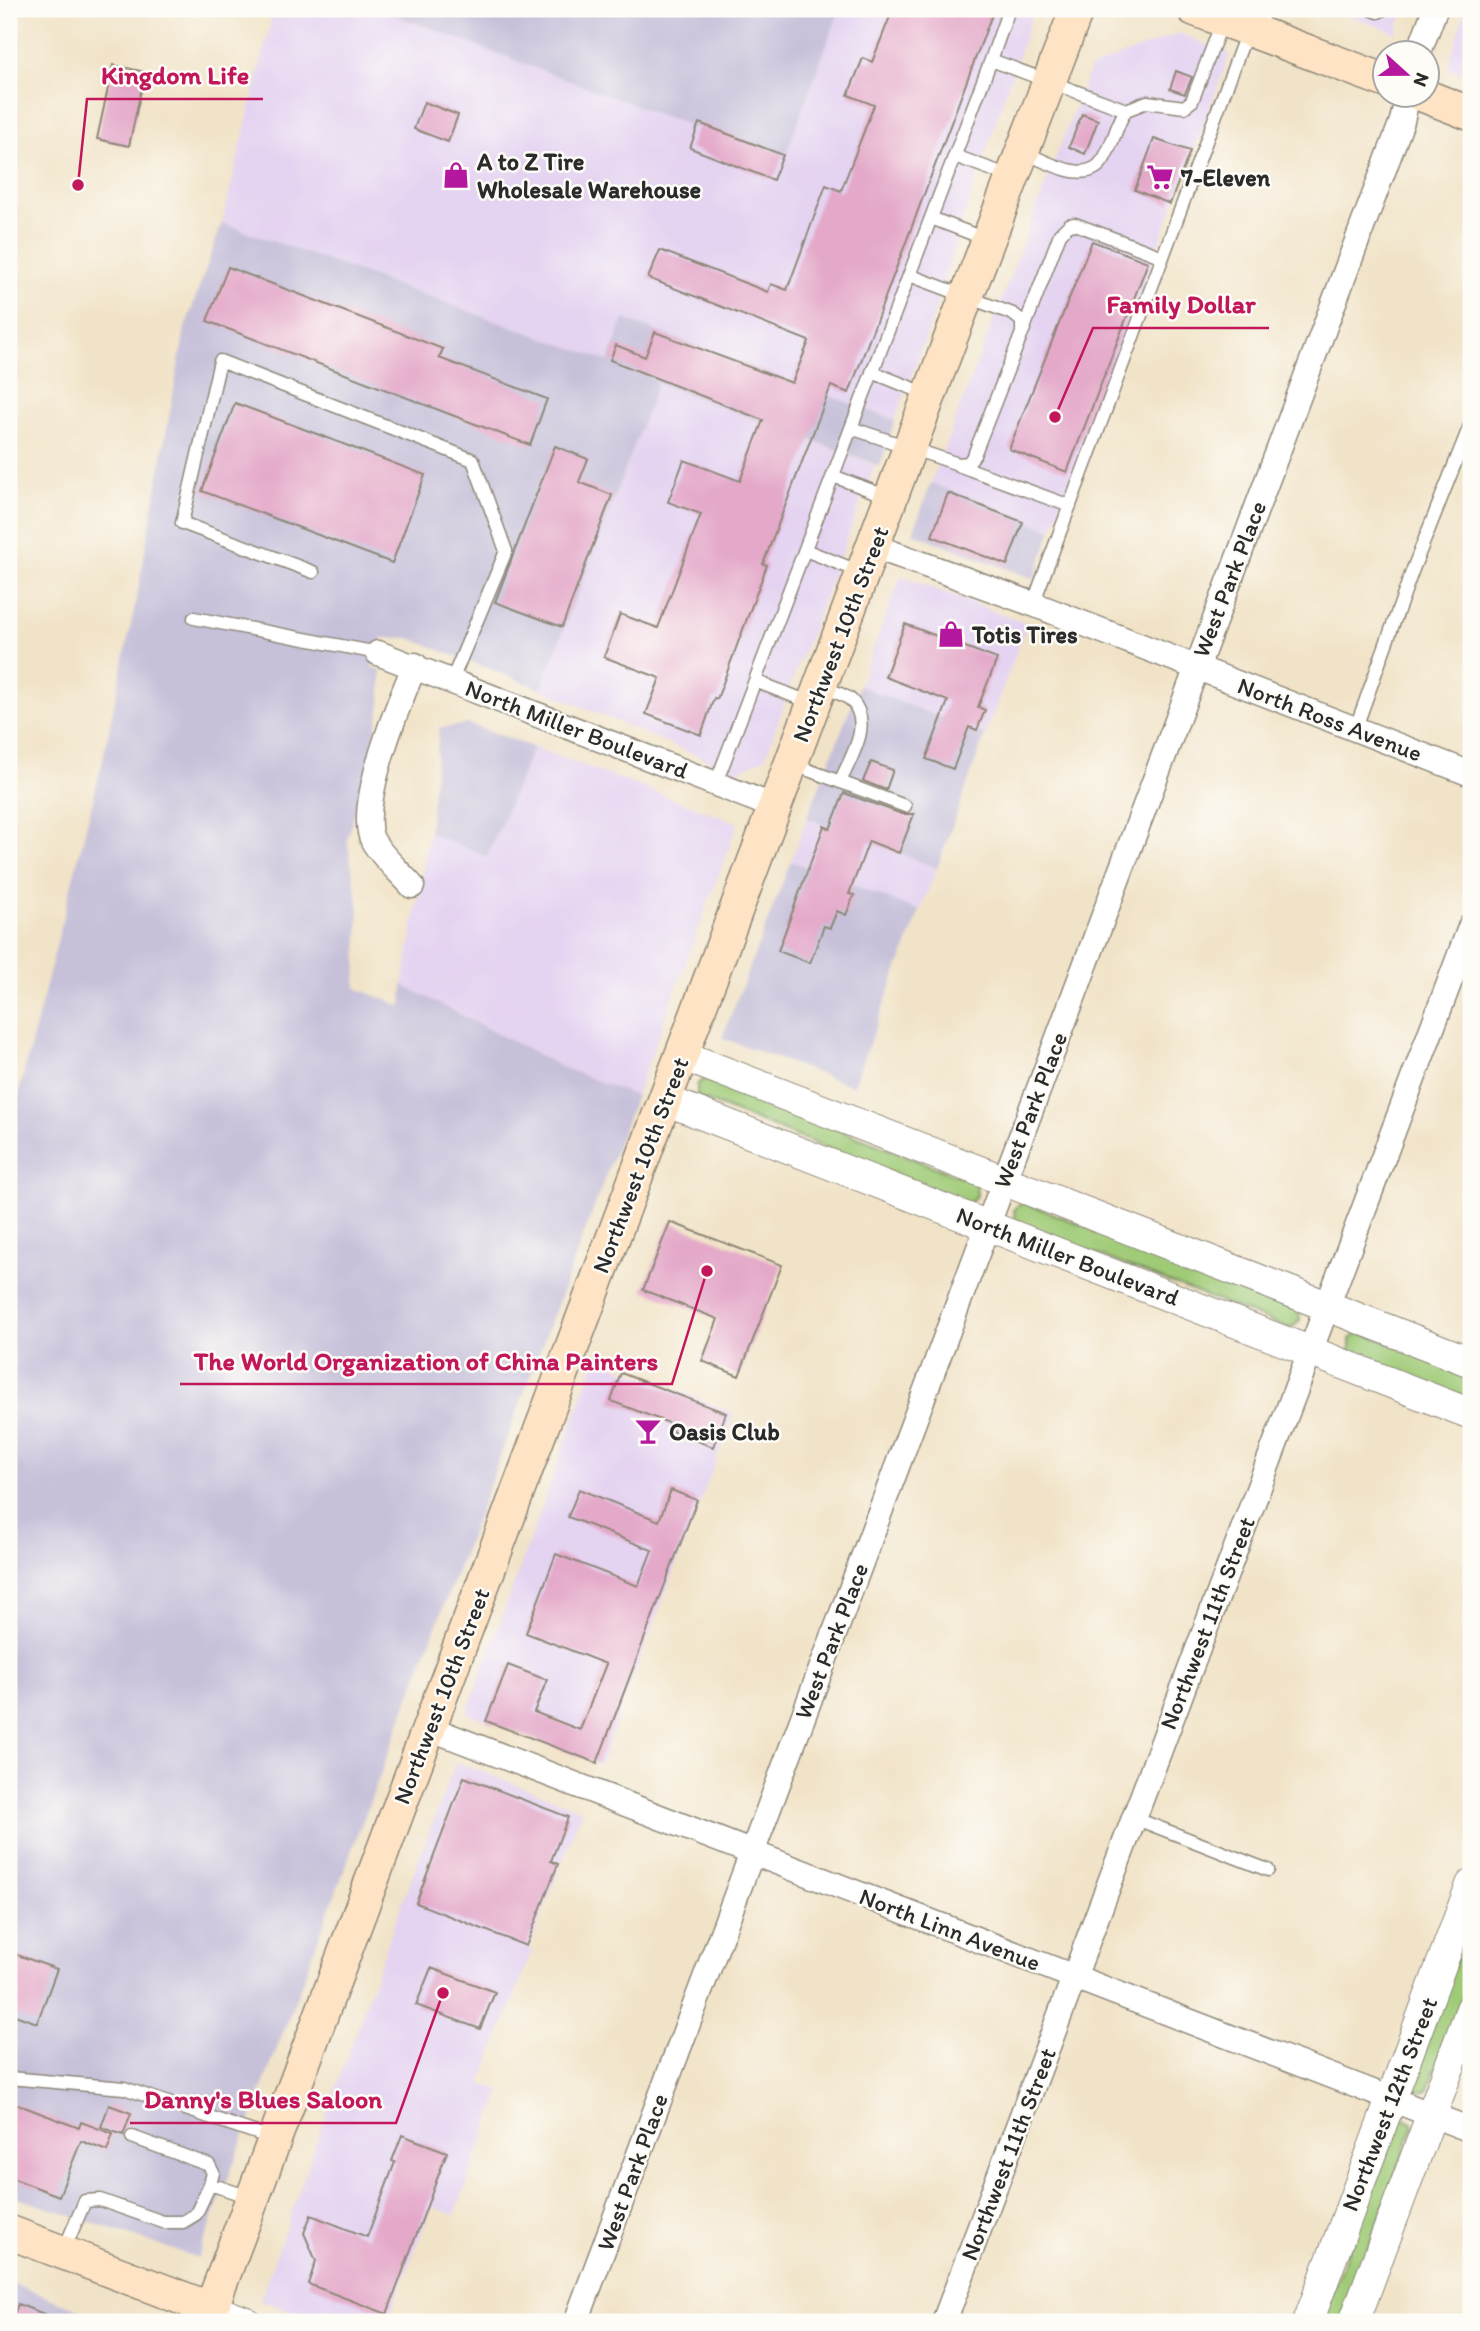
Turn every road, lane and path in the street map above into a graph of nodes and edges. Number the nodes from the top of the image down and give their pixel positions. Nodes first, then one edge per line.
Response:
1 (1009, 9) edge
2 (1077, 9) edge
3 (1370, 9) edge
4 (1384, 9) edge
5 (1436, 9) edge
6 (1231, 18) edge
7 (1425, 38) edge
8 (991, 60) junction
9 (1372, 76) edge
10 (1049, 80) junction
11 (1442, 103) edge
12 (1405, 108) edge
13 (1126, 110) junction
14 (1471, 114) edge
15 (955, 156) junction
16 (1017, 164) junction
17 (931, 218) junction
18 (988, 240) junction
19 (1163, 257) junction
20 (909, 275) junction
21 (967, 297) junction
22 (1022, 333) junction
23 (872, 372) junction
24 (930, 395) junction
25 (1471, 424) edge
26 (851, 428) junction
27 (910, 449) junction
28 (958, 464) junction
29 (833, 477) junction
30 (891, 499) junction
31 (1070, 506) junction
32 (805, 550) junction
33 (868, 560) junction
34 (313, 572) dead end
35 (1033, 604) junction
36 (194, 618) dead end
37 (378, 653) joint
38 (415, 666) junction
39 (1196, 667) junction
40 (452, 680) junction
41 (755, 681) junction
42 (817, 695) junction
43 (1355, 730) junction
44 (791, 764) junction
45 (1471, 774) edge
46 (840, 782) junction
47 (716, 783) junction
48 (905, 806) dead end
49 (775, 807) junction
50 (412, 886) dead end
51 (1471, 925) edge
52 (681, 1055) junction
53 (664, 1100) junction
54 (1004, 1179) junction
55 (987, 1225) junction
56 (1326, 1304) junction
57 (1310, 1350) junction
58 (1471, 1362) edge
59 (1471, 1414) edge
60 (429, 1728) junction
61 (1134, 1818) junction
62 (751, 1853) junction
63 (1268, 1870) dead end
64 (1471, 1885) edge
65 (1074, 1977) junction
66 (1471, 2009) edge
67 (9, 2078) edge
68 (1391, 2100) junction
69 (1431, 2115) junction
70 (1471, 2130) edge
71 (132, 2137) dead end
72 (275, 2140) junction
73 (210, 2184) junction
74 (253, 2199) junction
75 (9, 2232) edge
76 (63, 2253) junction
77 (209, 2316) edge
78 (246, 2322) edge
79 (576, 2322) edge
80 (944, 2322) edge
81 (1308, 2322) edge
82 (1354, 2322) edge

1 - 8 lane
2 - 10 main road, Northwest 10th Street
3 - 4 lane
5 - 7 street
6 - 9 main road
6 - 13 lane
6 - 19 lane
8 - 10 lane
8 - 15 lane
10 - 13 lane
10 - 16 main road, Northwest 10th Street
11 - 14 main road
12 - 39 street, West Park Place
13 - 16 lane
15 - 16 lane
15 - 17 lane
16 - 18 main road, Northwest 10th Street
17 - 18 lane
17 - 20 lane
18 - 21 main road, Northwest 10th Street
19 - 22 lane
19 - 31 lane
20 - 21 lane
20 - 23 lane
21 - 22 lane
21 - 24 main road, Northwest 10th Street
22 - 28 lane
23 - 24 lane
23 - 26 lane
24 - 27 main road, Northwest 10th Street
25 - 43 lane
26 - 27 lane
26 - 29 lane
27 - 28 lane
27 - 30 main road, Northwest 10th Street
28 - 31 lane
29 - 30 lane
29 - 32 lane
30 - 33 main road, Northwest 10th Street
31 - 35 lane
32 - 33 lane
32 - 41 lane
33 - 35 street, North Ross Avenue
33 - 42 main road, Northwest 10th Street
34 - 40 lane
35 - 39 street, North Ross Avenue
36 - 37 lane
37 - 38 street, North Miller Boulevard
38 - 40 street, North Miller Boulevard
38 - 50 street
39 - 43 street, North Ross Avenue
39 - 54 street, West Park Place
40 - 47 street, North Miller Boulevard
41 - 42 lane
41 - 47 lane
42 - 44 main road, Northwest 10th Street
42 - 46 lane
43 - 45 street, North Ross Avenue
44 - 46 lane
44 - 49 main road, Northwest 10th Street
46 - 48 lane
47 - 49 street, North Miller Boulevard
49 - 52 main road, Northwest 10th Street
51 - 56 street, Northwest 11th Street
52 - 53 main road, Northwest 10th Street
52 - 54 street, North Miller Boulevard
53 - 55 street, North Miller Boulevard
53 - 60 main road, Northwest 10th Street
54 - 55 street, West Park Place
54 - 56 street, North Miller Boulevard
55 - 57 street, North Miller Boulevard
55 - 62 street, West Park Place
56 - 57 street, Northwest 11th Street
56 - 58 street, North Miller Boulevard
57 - 59 street, North Miller Boulevard
57 - 61 street, Northwest 11th Street
60 - 62 street, North Linn Avenue
60 - 72 main road, Northwest 10th Street
61 - 63 lane
61 - 65 street, Northwest 11th Street
62 - 65 street, North Linn Avenue
62 - 79 street, West Park Place
64 - 68 street, Northwest 12th Street
65 - 68 street, North Linn Avenue
65 - 80 street, Northwest 11th Street
66 - 69 street, Northwest 12th Street
67 - 72 lane
68 - 69 street, North Linn Avenue
68 - 81 street, Northwest 12th Street
69 - 70 street, North Linn Avenue
69 - 82 street, Northwest 12th Street
71 - 73 lane
72 - 74 main road, Northwest 10th Street
73 - 74 lane
73 - 76 lane
74 - 77 main road, Northwest 10th Street
75 - 76 main road
76 - 77 main road
77 - 78 street

